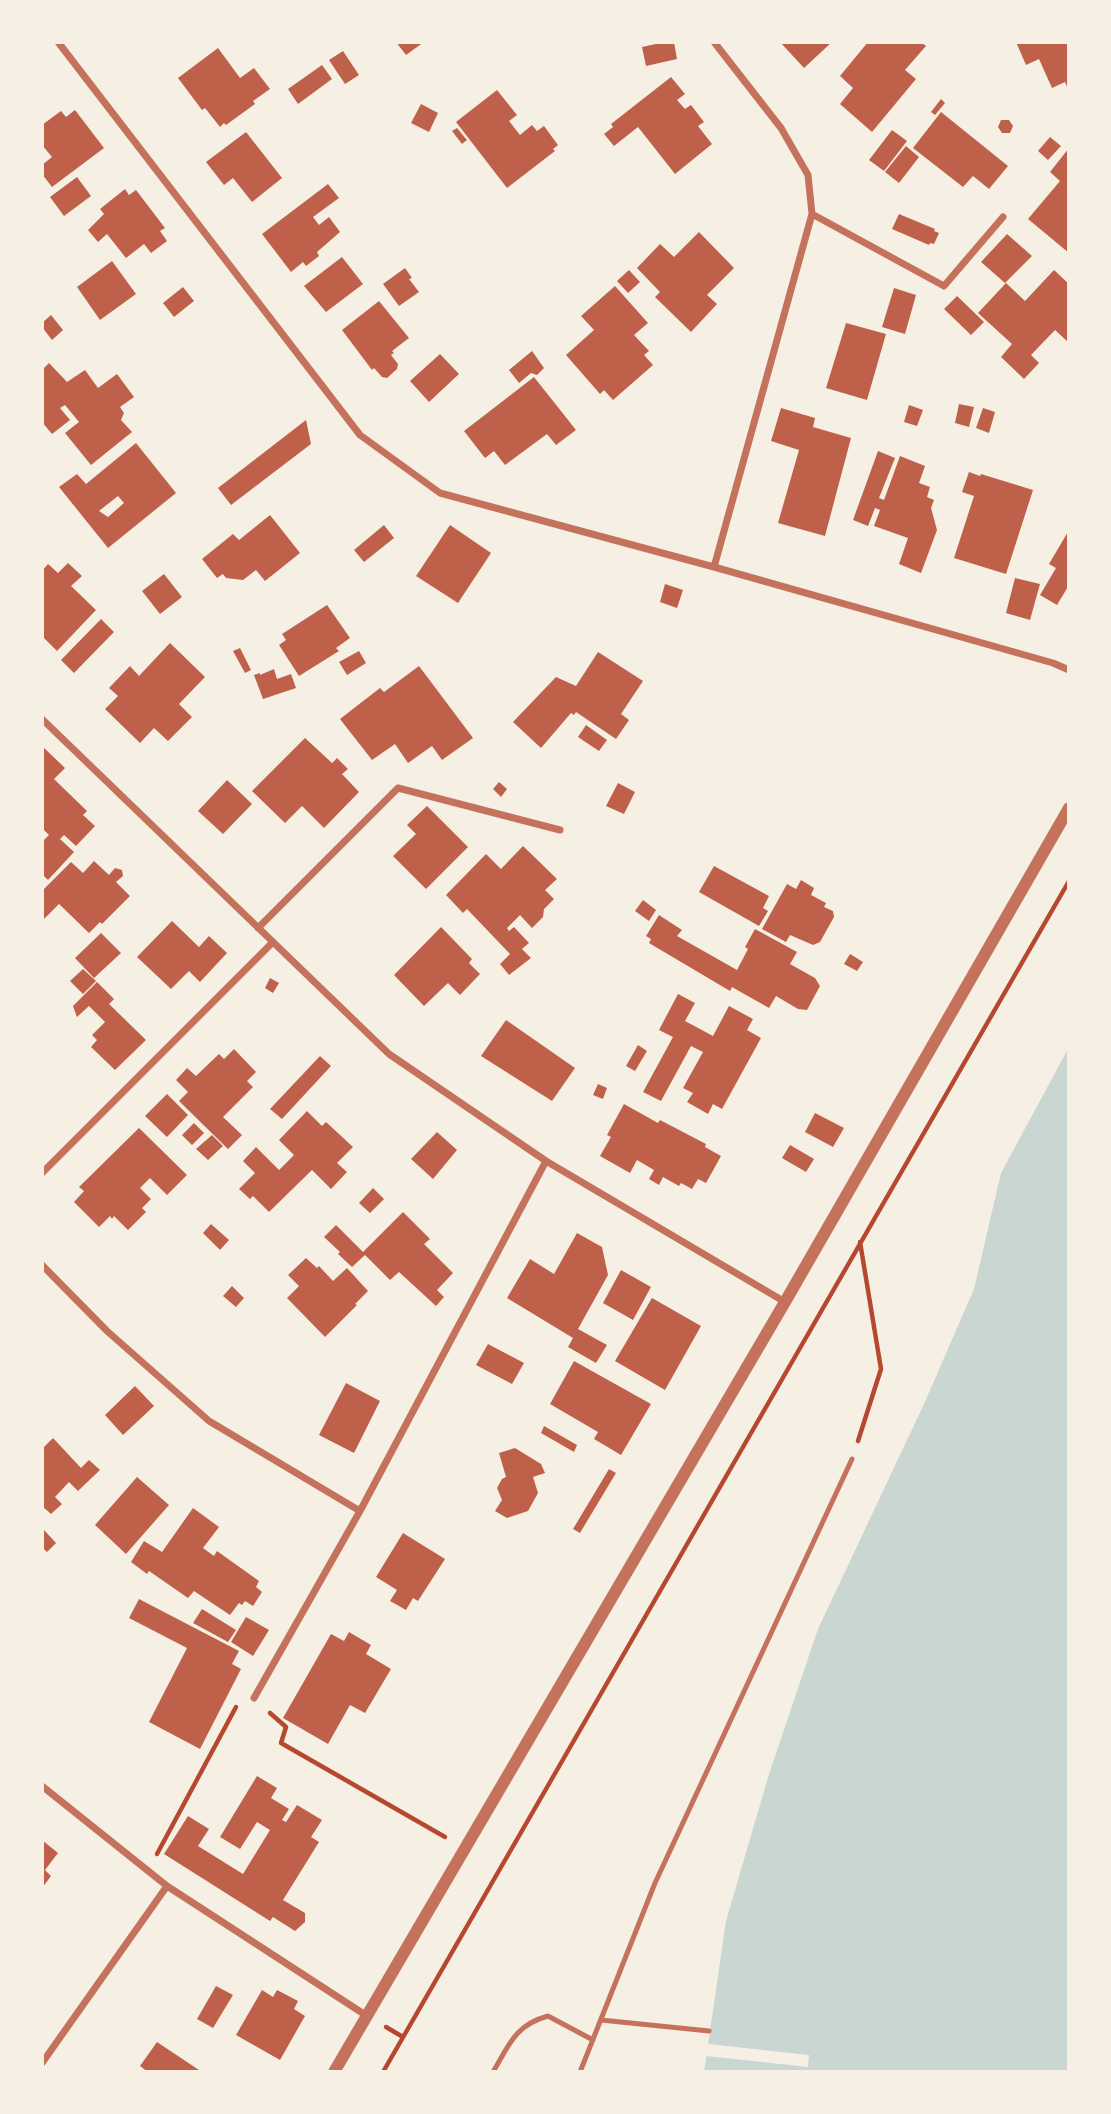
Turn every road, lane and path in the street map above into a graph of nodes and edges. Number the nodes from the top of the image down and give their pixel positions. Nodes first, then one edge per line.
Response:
1 (58, 42) edge
2 (714, 42) edge
3 (812, 214) junction
4 (1003, 217) dead end
5 (714, 566) junction
6 (1069, 670) edge
7 (42, 719) edge
8 (1069, 808) edge
9 (559, 830) dead end
10 (1069, 881) edge
11 (258, 928) junction
12 (273, 942) junction
13 (546, 1161) junction
14 (42, 1173) edge
15 (860, 1242) junction
16 (42, 1265) edge
17 (785, 1302) junction
18 (852, 1459) joint
19 (360, 1511) junction
20 (254, 1698) junction
21 (42, 1786) edge
22 (463, 1848) junction
23 (167, 1886) junction
24 (367, 2016) junction
25 (601, 2020) junction
26 (709, 2031) dead end
27 (593, 2040) junction
28 (42, 2063) edge
29 (334, 2072) edge
30 (383, 2072) edge
31 (493, 2072) edge
32 (580, 2072) edge

1 - 5 street
2 - 3 street
3 - 4 street
3 - 5 street
5 - 6 street
7 - 11 street
8 - 17 street
9 - 11 street
10 - 15 path
11 - 12 street
12 - 13 street
12 - 14 street
13 - 17 street
13 - 19 street
15 - 18 path
15 - 30 path
16 - 19 street
17 - 22 street
18 - 25 lane
19 - 20 street
20 - 22 path
20 - 23 path
21 - 23 street
22 - 24 street
23 - 24 street
23 - 28 street
24 - 29 street
25 - 26 lane
25 - 27 lane
27 - 31 lane
27 - 32 lane

